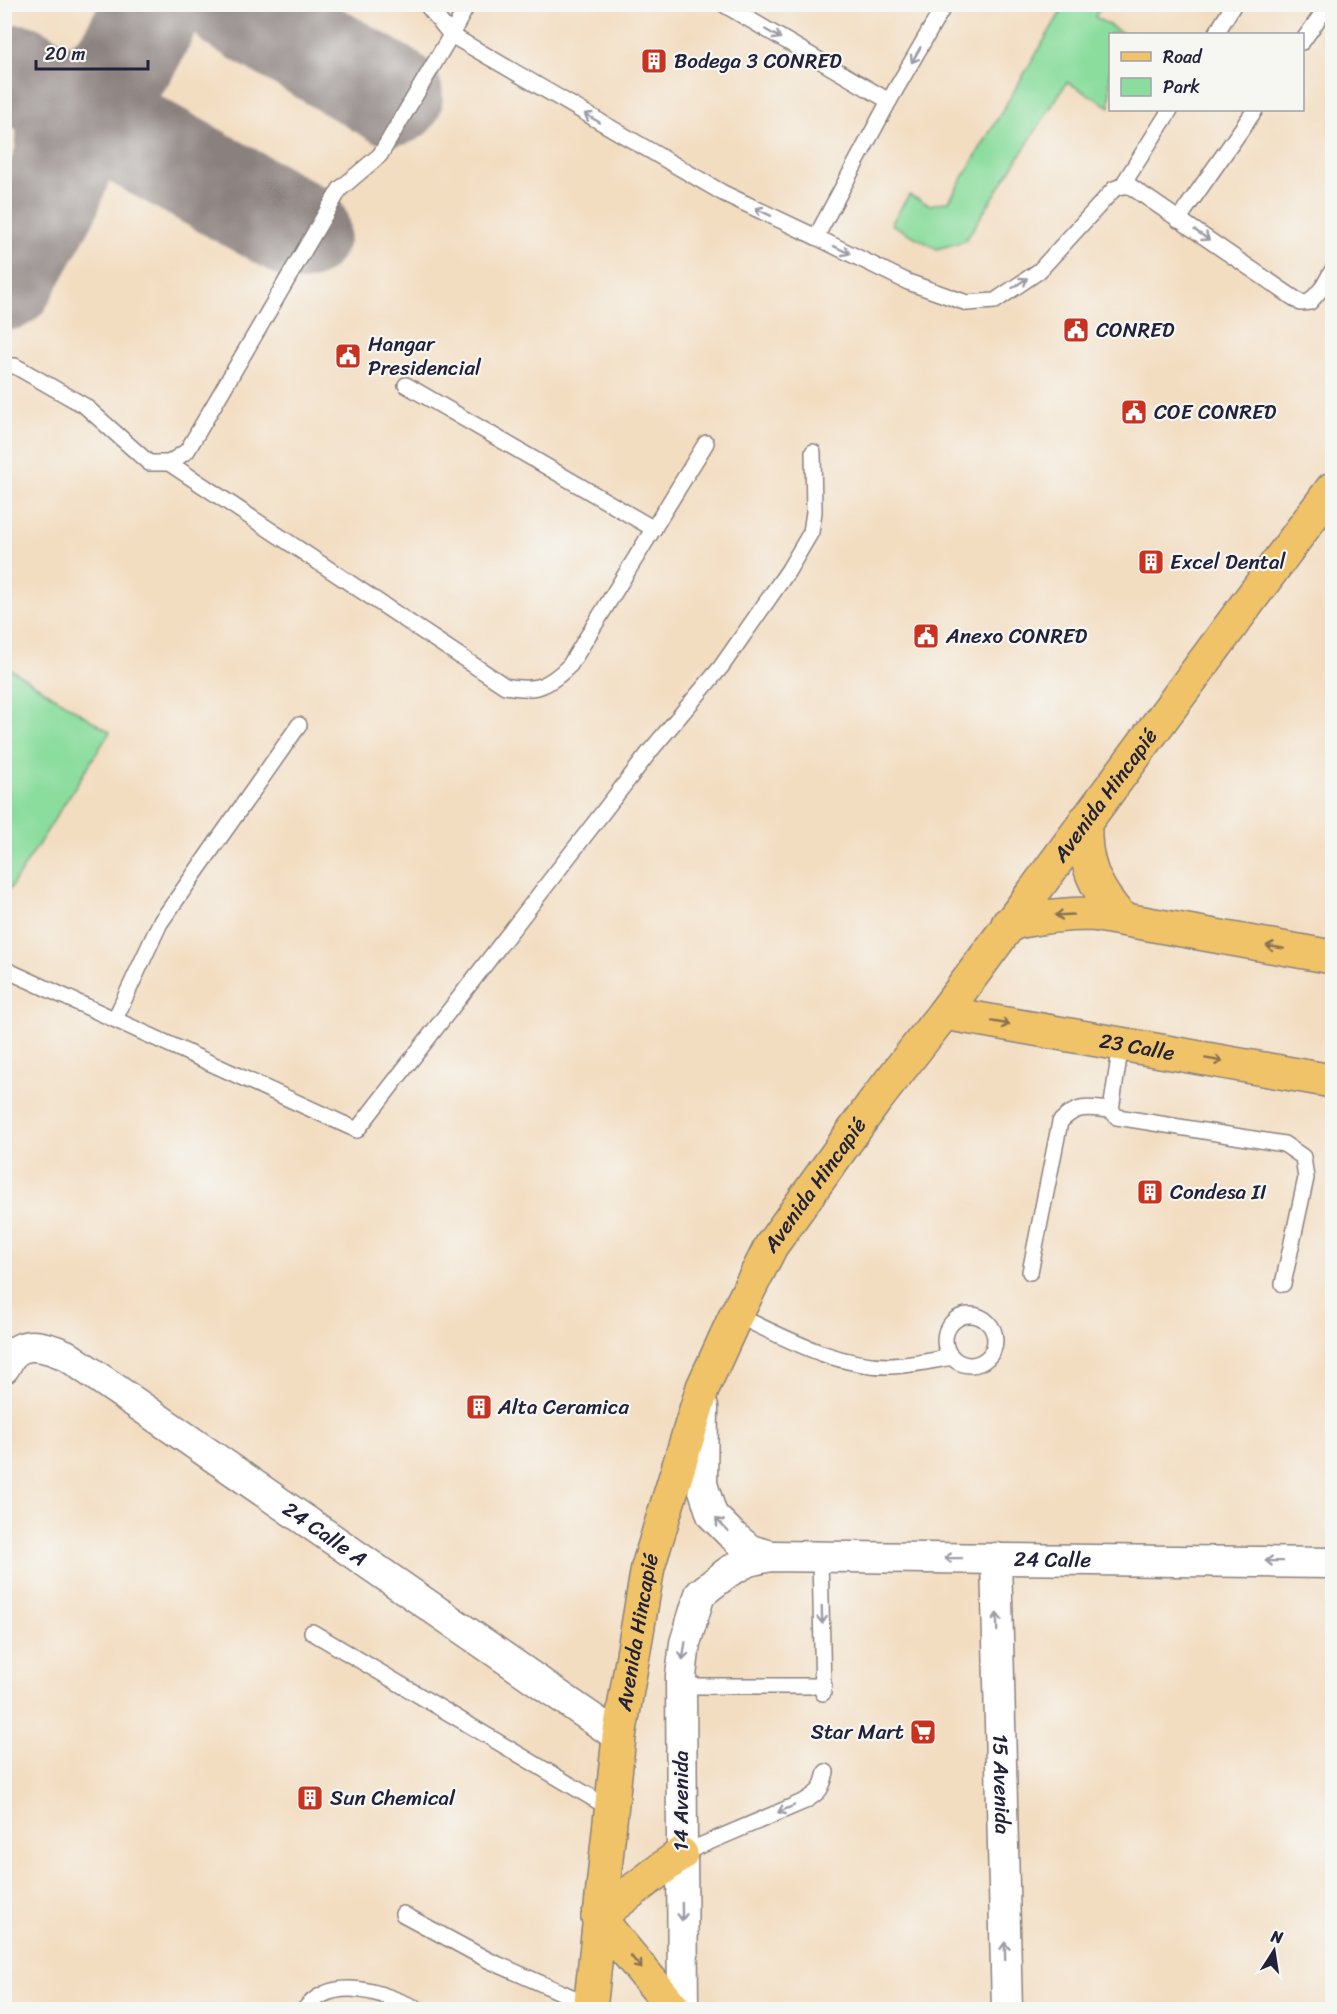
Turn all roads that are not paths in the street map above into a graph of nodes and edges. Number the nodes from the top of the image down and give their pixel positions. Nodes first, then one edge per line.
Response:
1 (426, 4) edge
2 (468, 4) edge
3 (723, 4) edge
4 (945, 4) edge
5 (1234, 4) edge
6 (1329, 4) edge
7 (1217, 33) edge
8 (451, 35) junction
9 (1304, 39) edge
10 (889, 102) junction
11 (1169, 111) edge
12 (1254, 111) edge
13 (1122, 186) junction
14 (1179, 220) junction
15 (816, 237) junction
16 (1332, 271) edge
17 (1328, 290) edge
18 (4, 366) edge
19 (406, 385) dead end
20 (706, 444) dead end
21 (813, 452) dead end
22 (169, 463) junction
23 (1332, 489) edge
24 (654, 529) junction
25 (299, 725) dead end
26 (1085, 821) junction
27 (1121, 918) junction
28 (1008, 924) junction
29 (1332, 957) edge
30 (4, 969) edge
31 (944, 1013) junction
32 (115, 1019) junction
33 (1121, 1044) junction
34 (1332, 1081) edge
35 (1111, 1110) junction
36 (1030, 1272) dead end
37 (1283, 1284) dead end
38 (736, 1315) junction
39 (952, 1357) dead end
40 (4, 1368) edge
41 (703, 1387) junction
42 (771, 1556) junction
43 (820, 1556) junction
44 (996, 1558) junction
45 (1332, 1563) edge
46 (700, 1594) joint
47 (312, 1632) dead end
48 (681, 1686) junction
49 (619, 1737) junction
50 (826, 1772) dead end
51 (611, 1809) junction
52 (681, 1854) junction
53 (404, 1914) dead end
54 (598, 1917) junction
55 (590, 2007) edge
56 (304, 2010) edge
57 (420, 2010) edge
58 (675, 2010) edge
59 (683, 2010) edge
60 (1006, 2010) edge

1 - 8 lane
2 - 8 lane
3 -> 10 lane
4 -> 10 lane
5 - 7 lane
6 - 9 lane
15 -> 8 lane
8 - 22 lane
10 - 15 lane
11 - 13 lane
12 - 14 lane
13 - 14 lane
15 -> 13 lane
14 -> 17 lane
16 - 17 lane
18 - 22 lane
19 - 24 lane
20 - 24 lane
21 - 32 lane
22 - 24 lane
23 - 26 main road, Avenida Hincapié
25 - 32 lane
26 - 27 main road
26 - 28 main road, Avenida Hincapié
27 -> 28 main road
29 -> 27 main road
28 - 31 main road, Avenida Hincapié
30 - 32 lane
31 -> 33 main road, 23 Calle
31 - 38 main road, Avenida Hincapié
33 -> 34 main road, 23 Calle
33 - 35 lane
35 - 36 lane
35 - 37 lane
38 - 39 lane
38 - 41 main road, Avenida Hincapié
40 - 49 street, 24 Calle A
42 -> 41 street, 24 Calle
41 - 49 main road, Avenida Hincapié
42 - 43 street, 24 Calle
42 - 46 street, 24 Calle
44 -> 43 street, 24 Calle
43 -> 48 lane
45 -> 44 street, 24 Calle
60 -> 44 street, 15 Avenida
46 -> 48 street, 14 Avenida
47 - 51 lane
48 - 52 street, 14 Avenida
49 - 51 main road, Avenida Hincapié
50 -> 52 lane
51 - 54 main road, Avenida Hincapié
52 - 54 main road
52 -> 59 street, 14 Avenida
53 - 55 lane
54 - 55 main road, Avenida Hincapié
54 -> 58 main road
56 - 57 lane

